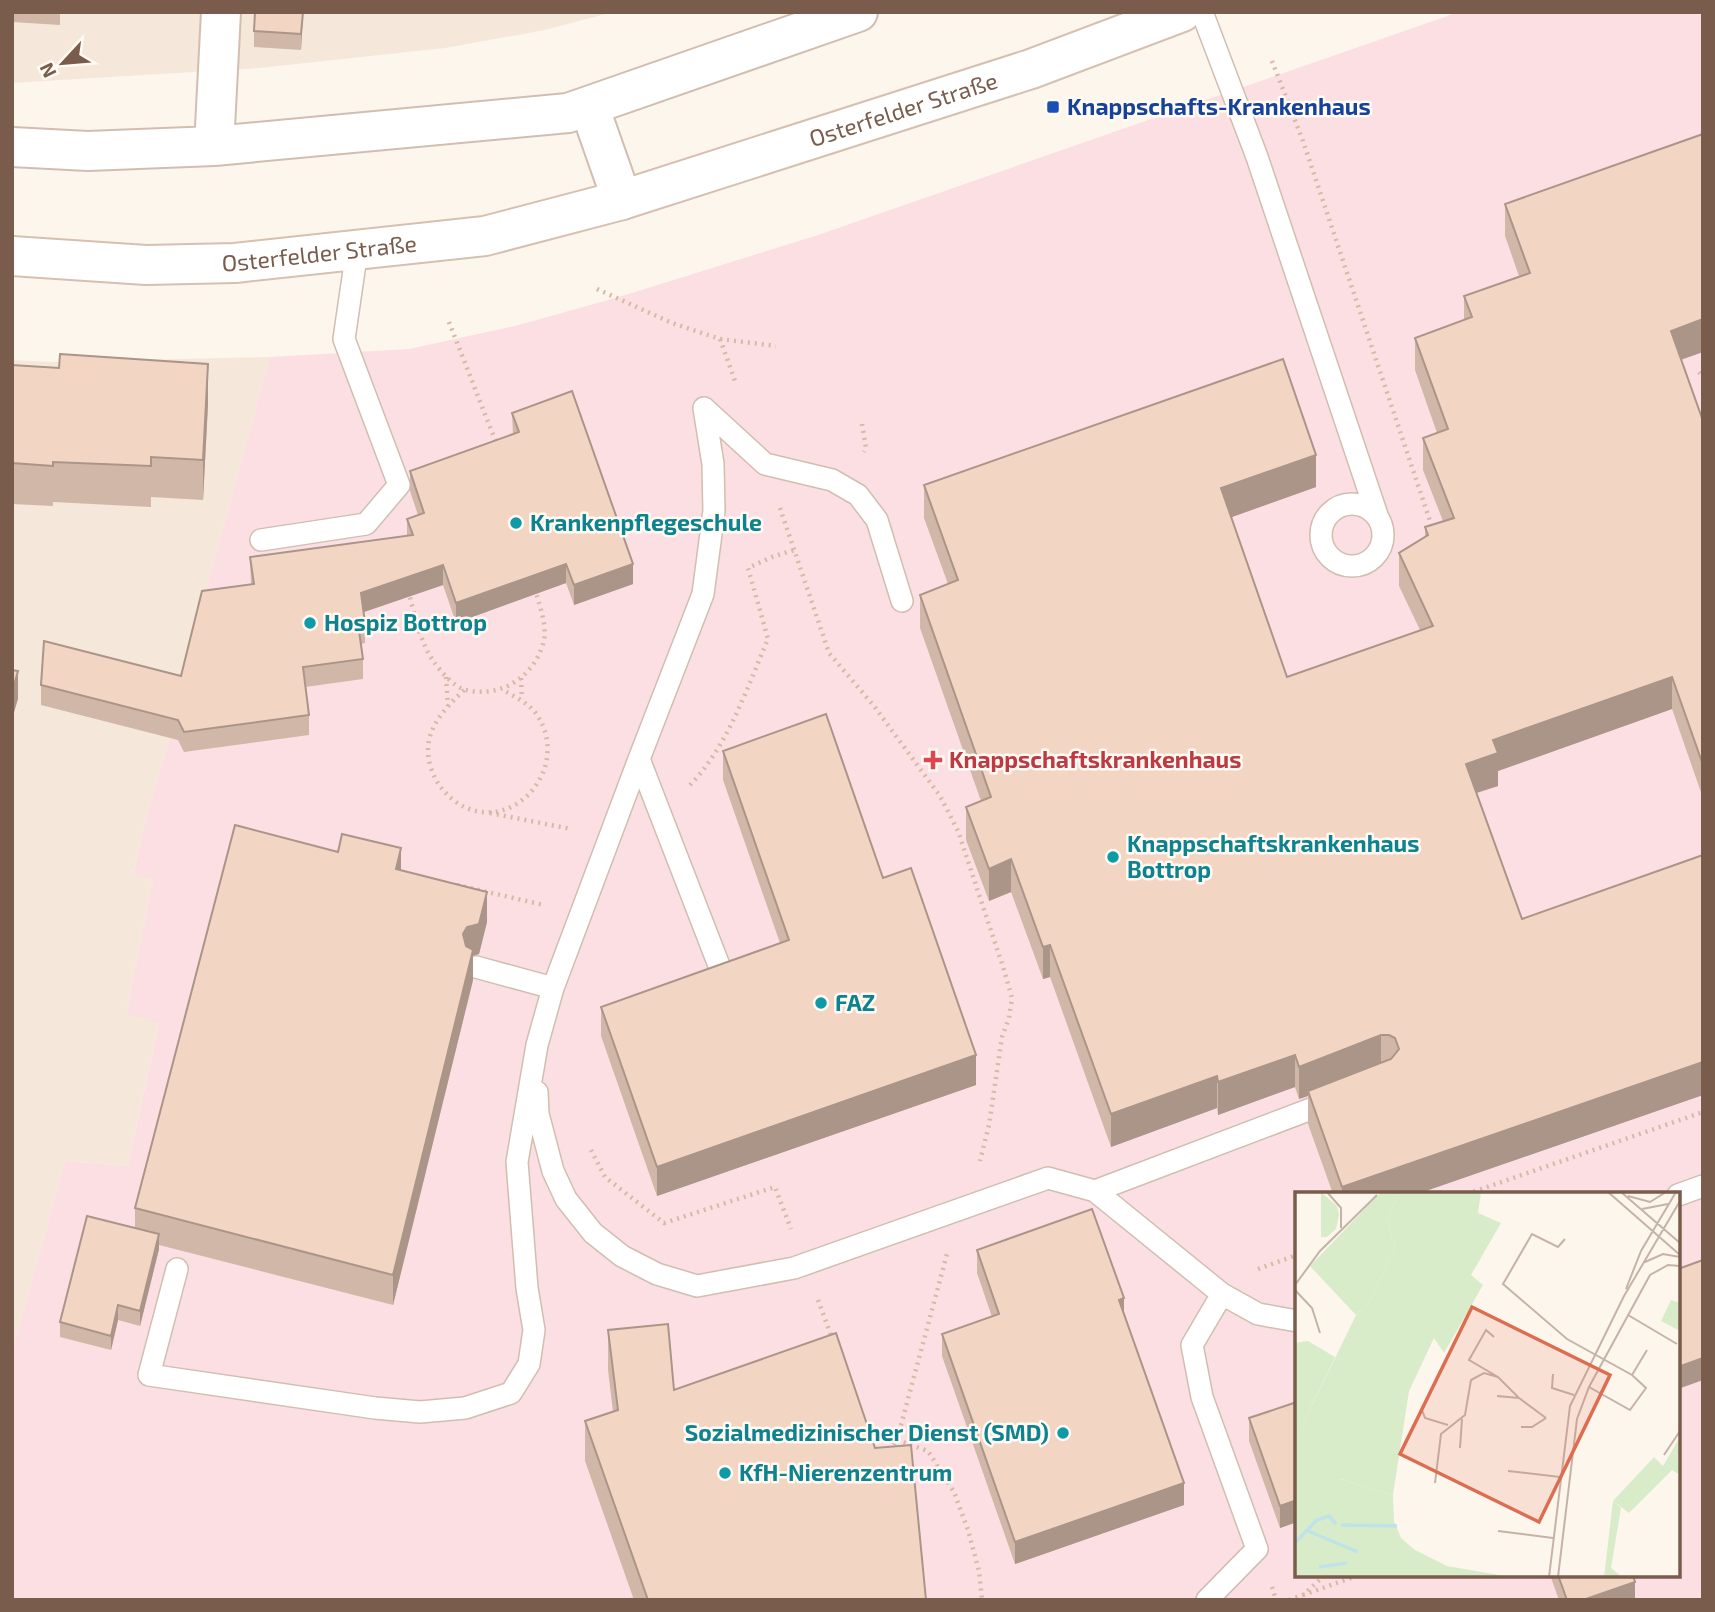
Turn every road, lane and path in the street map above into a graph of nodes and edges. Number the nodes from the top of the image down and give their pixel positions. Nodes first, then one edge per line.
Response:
1 (221, 12) edge
2 (858, 12) edge
3 (1182, 12) edge
4 (1202, 12) edge
5 (1272, 61) dead end
6 (589, 106) junction
7 (12, 146) edge
8 (214, 146) junction
9 (622, 200) junction
10 (357, 250) junction
11 (12, 256) edge
12 (597, 289) dead end
13 (449, 323) dead end
14 (720, 339) junction
15 (776, 346) dead end
16 (738, 389) dead end
17 (497, 446) edge
18 (765, 464) junction
19 (1362, 471) junction
20 (1350, 504) junction
21 (1378, 518) junction
22 (261, 540) dead end
23 (1437, 541) edge
24 (794, 550) junction
25 (533, 581) edge
26 (405, 582) edge
27 (902, 601) dead end
28 (446, 676) junction
29 (521, 678) junction
30 (464, 690) junction
31 (503, 690) junction
32 (522, 700) junction
33 (447, 706) junction
34 (639, 759) junction
35 (482, 811) junction
36 (662, 815) junction
37 (610, 837) junction
38 (448, 882) edge
39 (580, 914) junction
40 (476, 967) edge
41 (720, 968) edge
42 (553, 988) junction
43 (537, 1045) junction
44 (1348, 1094) edge
45 (1703, 1112) edge
46 (586, 1142) dead end
47 (1703, 1186) edge
48 (1096, 1191) junction
49 (1474, 1192) edge
50 (1680, 1194) edge
51 (963, 1208) junction
52 (805, 1264) junction
53 (177, 1269) dead end
54 (1222, 1294) junction
55 (1295, 1321) edge
56 (832, 1339) edge
57 (897, 1440) junction
58 (885, 1455) edge
59 (1323, 1577) edge
60 (1353, 1577) edge
61 (1303, 1595) junction
62 (982, 1600) edge
63 (1207, 1600) edge
64 (1289, 1600) edge

1 - 8 main road
2 - 6 main road
3 - 9 main road, Osterfelder Straße
4 - 19 lane
5 - 23 path
6 - 8 main road
6 - 9 main road
7 - 8 main road
9 - 10 main road, Osterfelder Straße
10 - 11 main road, Osterfelder Straße
10 - 22 lane
12 - 14 path
13 - 17 path
14 - 15 path
14 - 16 path
18 - 24 path
18 - 27 lane
18 - 34 lane
19 - 20 lane
19 - 21 lane
20 - 21 lane
20 - 21 lane
24 - 36 path
24 - 51 path
25 - 29 path
26 - 28 path
28 - 30 path
28 - 33 path
29 - 31 path
29 - 32 path
30 - 31 path
30 - 33 path
31 - 32 path
32 - 35 path
33 - 35 path
34 - 36 lane
34 - 37 lane
35 - 37 path
36 - 41 lane
37 - 39 lane
38 - 39 path
39 - 42 lane
40 - 42 lane
42 - 43 lane
43 - 52 lane
43 - 53 lane
44 - 48 lane
45 - 49 path
46 - 52 path
47 - 50 lane
48 - 51 lane
48 - 54 lane
51 - 52 lane
51 - 57 path
52 - 56 path
54 - 55 lane
54 - 63 lane
57 - 58 path
57 - 62 path
59 - 61 path
60 - 61 path
61 - 64 path

